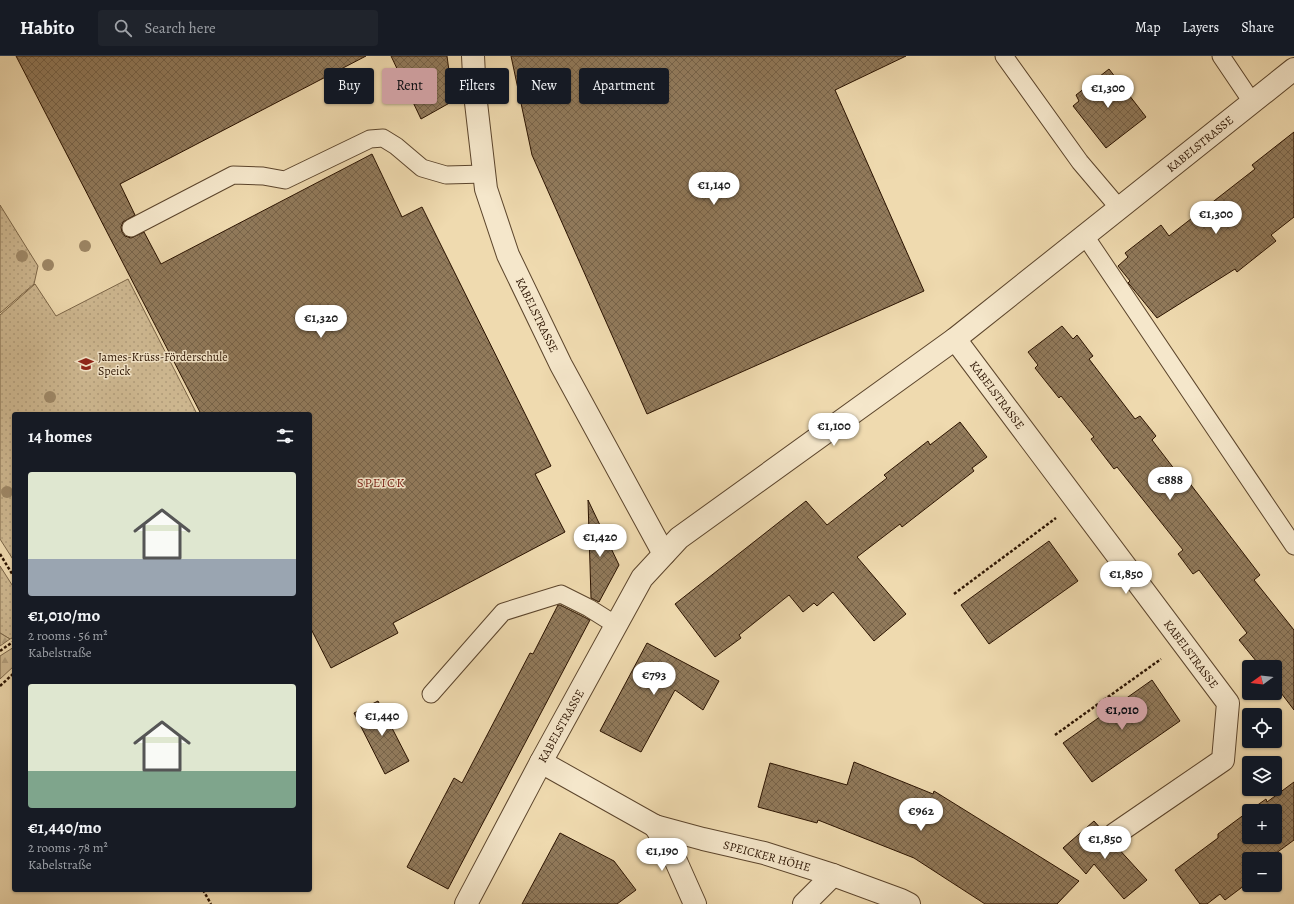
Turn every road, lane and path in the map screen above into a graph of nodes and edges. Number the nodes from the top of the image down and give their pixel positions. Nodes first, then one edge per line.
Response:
1 (473, 56) edge
2 (1004, 56) edge
3 (1221, 56) edge
4 (1294, 69) edge
5 (1252, 102) junction
6 (484, 174) junction
7 (1119, 208) junction
8 (131, 228) dead end
9 (1085, 236) junction
10 (955, 339) junction
11 (1078, 503) junction
12 (1294, 546) edge
13 (0, 554) edge
14 (664, 554) junction
15 (12, 573) edge
16 (954, 594) dead end
17 (616, 625) junction
18 (12, 642) edge
19 (1183, 643) junction
20 (0, 650) edge
21 (12, 675) edge
22 (0, 686) edge
23 (430, 694) dead end
24 (1055, 735) dead end
25 (541, 762) junction
26 (655, 826) junction
27 (1115, 834) dead end
28 (834, 875) junction
29 (204, 892) edge
30 (211, 904) edge
31 (466, 904) edge
32 (695, 904) edge
33 (804, 904) edge
34 (908, 904) edge

1 - 6 street, KABELSTRASSE
2 - 7 lane
3 - 5 lane
4 - 5 street, KABELSTRASSE
5 - 7 street, KABELSTRASSE
6 - 8 lane
6 - 14 street, KABELSTRASSE
7 - 9 street, KABELSTRASSE
9 - 10 street, KABELSTRASSE
9 - 12 lane
10 - 11 street, KABELSTRASSE
10 - 14 street, KABELSTRASSE
11 - 16 path
11 - 19 street, KABELSTRASSE
13 - 15 path
14 - 17 street, KABELSTRASSE
17 - 23 lane
17 - 25 street, KABELSTRASSE
18 - 20 path
19 - 24 path
19 - 27 street, KABELSTRASSE
21 - 22 path
25 - 26 street, SPEICKER HÖHE
25 - 31 street, KABELSTRASSE
26 - 28 street, SPEICKER HÖHE
26 - 32 street, SPEICKER HÖHE
28 - 33 street, SPEICKER HÖHE
28 - 34 street, SPEICKER HÖHE
29 - 30 path

